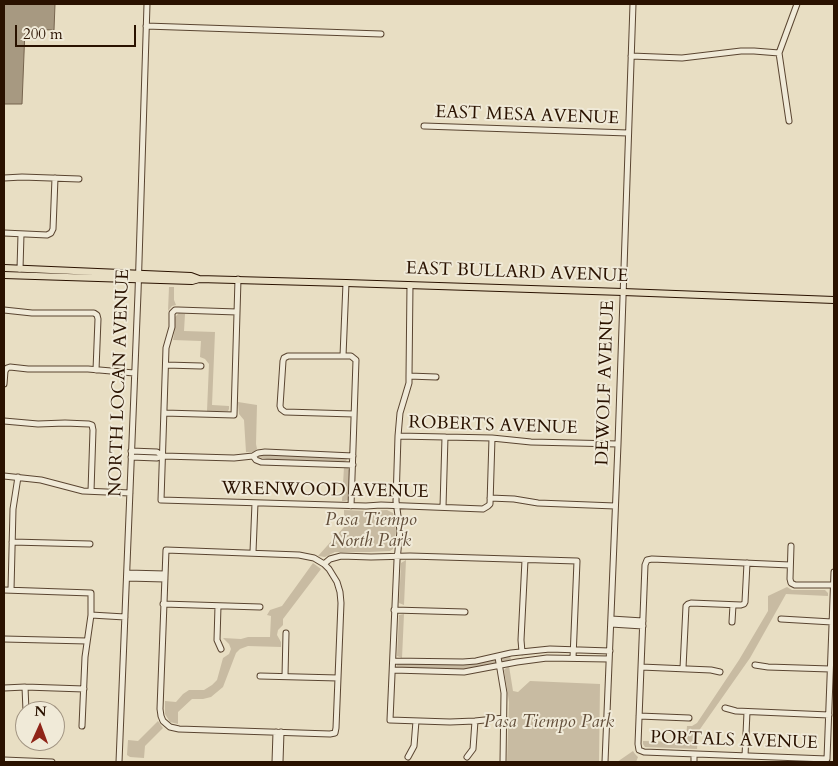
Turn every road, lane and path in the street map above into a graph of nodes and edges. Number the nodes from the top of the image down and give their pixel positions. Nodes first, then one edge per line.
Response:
1 (147, 4) edge
2 (633, 4) edge
3 (797, 4) edge
4 (146, 26) junction
5 (381, 34) dead end
6 (779, 52) junction
7 (631, 56) junction
8 (789, 121) dead end
9 (424, 126) dead end
10 (628, 133) junction
11 (4, 178) edge
12 (54, 178) junction
13 (79, 179) dead end
14 (4, 233) edge
15 (21, 234) junction
16 (4, 268) edge
17 (20, 268) junction
18 (4, 275) edge
19 (138, 276) junction
20 (238, 280) junction
21 (346, 283) junction
22 (410, 285) junction
23 (623, 292) junction
24 (834, 300) edge
25 (4, 310) edge
26 (237, 312) junction
27 (343, 356) junction
28 (166, 365) junction
29 (201, 366) dead end
30 (96, 370) junction
31 (134, 373) junction
32 (409, 376) junction
33 (436, 377) dead end
34 (4, 384) edge
35 (164, 413) junction
36 (354, 414) junction
37 (4, 421) edge
38 (398, 436) junction
39 (445, 437) junction
40 (492, 438) junction
41 (618, 444) junction
42 (131, 454) junction
43 (163, 456) junction
44 (253, 456) junction
45 (353, 456) junction
46 (353, 465) junction
47 (4, 476) edge
48 (18, 478) junction
49 (91, 491) junction
50 (130, 493) junction
51 (490, 498) junction
52 (255, 503) junction
53 (396, 505) junction
54 (351, 506) junction
55 (615, 506) junction
56 (442, 507) junction
57 (12, 542) junction
58 (90, 544) dead end
59 (791, 546) dead end
60 (253, 552) junction
61 (397, 556) junction
62 (525, 560) junction
63 (748, 563) junction
64 (324, 564) junction
65 (790, 564) junction
66 (834, 572) edge
67 (127, 575) junction
68 (165, 577) junction
69 (834, 586) edge
70 (4, 590) edge
71 (11, 590) junction
72 (163, 604) junction
73 (733, 605) junction
74 (218, 606) junction
75 (260, 607) dead end
76 (394, 610) junction
77 (466, 612) dead end
78 (91, 615) junction
79 (125, 617) junction
80 (781, 619) dead end
81 (611, 622) junction
82 (732, 622) dead end
83 (832, 622) junction
84 (643, 623) junction
85 (286, 633) dead end
86 (4, 639) edge
87 (87, 641) junction
88 (221, 649) dead end
89 (573, 650) junction
90 (522, 652) junction
91 (610, 652) junction
92 (498, 657) junction
93 (573, 658) junction
94 (609, 659) junction
95 (393, 661) junction
96 (500, 665) junction
97 (755, 665) dead end
98 (640, 667) junction
99 (683, 668) junction
100 (830, 669) junction
101 (393, 670) junction
102 (720, 672) dead end
103 (260, 676) dead end
104 (285, 676) junction
105 (338, 678) junction
106 (26, 687) junction
107 (4, 688) edge
108 (84, 689) junction
109 (26, 701) edge
110 (725, 708) dead end
111 (747, 712) junction
112 (829, 715) junction
113 (639, 716) junction
114 (504, 718) junction
115 (689, 718) dead end
116 (416, 721) junction
117 (475, 721) junction
118 (82, 726) dead end
119 (278, 732) junction
120 (828, 737) junction
121 (834, 737) edge
122 (697, 754) junction
123 (745, 756) junction
124 (408, 757) dead end
125 (467, 757) dead end
126 (4, 760) edge
127 (52, 762) edge
128 (119, 762) edge
129 (275, 762) edge
130 (280, 762) edge
131 (502, 762) edge
132 (605, 762) edge
133 (694, 762) edge
134 (699, 762) edge

1 - 4 street, NORTH LOCAN AVENUE
2 - 7 street, DEWOLF AVENUE
3 - 6 street
4 - 5 street
4 - 19 street, NORTH LOCAN AVENUE
6 - 7 street
6 - 8 street
7 - 10 street, DEWOLF AVENUE
9 - 10 street, EAST MESA AVENUE
10 - 23 street, DEWOLF AVENUE
11 - 12 street
12 - 13 street
12 - 15 street
14 - 15 street
15 - 17 street
16 - 17 main road, EAST BULLARD AVENUE
17 - 19 main road, EAST BULLARD AVENUE
18 - 19 main road, EAST BULLARD AVENUE
19 - 20 main road, EAST BULLARD AVENUE
19 - 31 street, NORTH LOCAN AVENUE
20 - 21 main road, EAST BULLARD AVENUE
20 - 26 street
21 - 22 main road, EAST BULLARD AVENUE
21 - 27 street
22 - 23 main road, EAST BULLARD AVENUE
22 - 32 street
23 - 24 main road, EAST BULLARD AVENUE
23 - 41 street, DEWOLF AVENUE
25 - 30 street
26 - 28 street
26 - 35 street
27 - 36 street
27 - 36 street
28 - 29 street
28 - 35 street
30 - 31 street
30 - 34 street
31 - 42 street, NORTH LOCAN AVENUE
32 - 33 street
32 - 38 street
35 - 43 street
36 - 45 street
37 - 49 street
38 - 39 street, ROBERTS AVENUE
38 - 53 street
39 - 40 street, ROBERTS AVENUE
39 - 56 street
40 - 41 street, ROBERTS AVENUE
40 - 51 street
41 - 55 street, DEWOLF AVENUE
42 - 43 street
42 - 50 street, NORTH LOCAN AVENUE
43 - 44 street
43 - 52 street, WRENWOOD AVENUE
44 - 45 street
44 - 46 street
45 - 46 street
46 - 54 street
47 - 48 street
48 - 49 street
48 - 57 street
49 - 50 street
50 - 67 street, NORTH LOCAN AVENUE
51 - 55 street
51 - 56 street, WRENWOOD AVENUE
52 - 54 street, WRENWOOD AVENUE
52 - 60 street
53 - 54 street, WRENWOOD AVENUE
53 - 56 street, WRENWOOD AVENUE
53 - 61 street
55 - 81 street, DEWOLF AVENUE
57 - 58 street
57 - 71 street
59 - 65 street
60 - 64 street
60 - 68 street
61 - 62 street
61 - 64 street
61 - 76 street
62 - 89 street
62 - 90 street
63 - 65 street
63 - 73 street
63 - 84 street
64 - 105 street
65 - 69 street
66 - 69 street
67 - 68 street
67 - 79 street, NORTH LOCAN AVENUE
68 - 72 street
69 - 83 street
70 - 71 street
71 - 78 street
72 - 74 street
72 - 119 street
73 - 82 street
73 - 99 street
74 - 75 street
74 - 88 street
76 - 77 street
76 - 95 street
78 - 79 street
78 - 87 street
79 - 128 street, NORTH LOCAN AVENUE
80 - 83 street
81 - 84 street
81 - 91 street, DEWOLF AVENUE
83 - 100 street
84 - 98 street
85 - 104 street
86 - 87 street
87 - 108 street
89 - 90 street
89 - 91 street
89 - 93 street
90 - 92 street
91 - 94 street, DEWOLF AVENUE
92 - 95 street
92 - 96 street
93 - 94 street
93 - 96 street
94 - 132 street, DEWOLF AVENUE
95 - 101 street
96 - 101 street
96 - 114 street
97 - 100 street
98 - 99 street
98 - 113 street
99 - 102 street
100 - 112 street
101 - 116 street
103 - 104 street
104 - 105 street
105 - 119 street
106 - 107 street
106 - 108 street
106 - 109 street
108 - 118 street
110 - 111 street
111 - 112 street
111 - 123 street
112 - 120 street
113 - 115 street
113 - 122 street, PORTALS AVENUE
114 - 117 street
114 - 131 street
116 - 117 street
116 - 124 street
117 - 125 street
119 - 129 street
119 - 130 street
120 - 121 street
120 - 123 street, PORTALS AVENUE
122 - 123 street, PORTALS AVENUE
122 - 133 street
122 - 134 street
126 - 127 street

